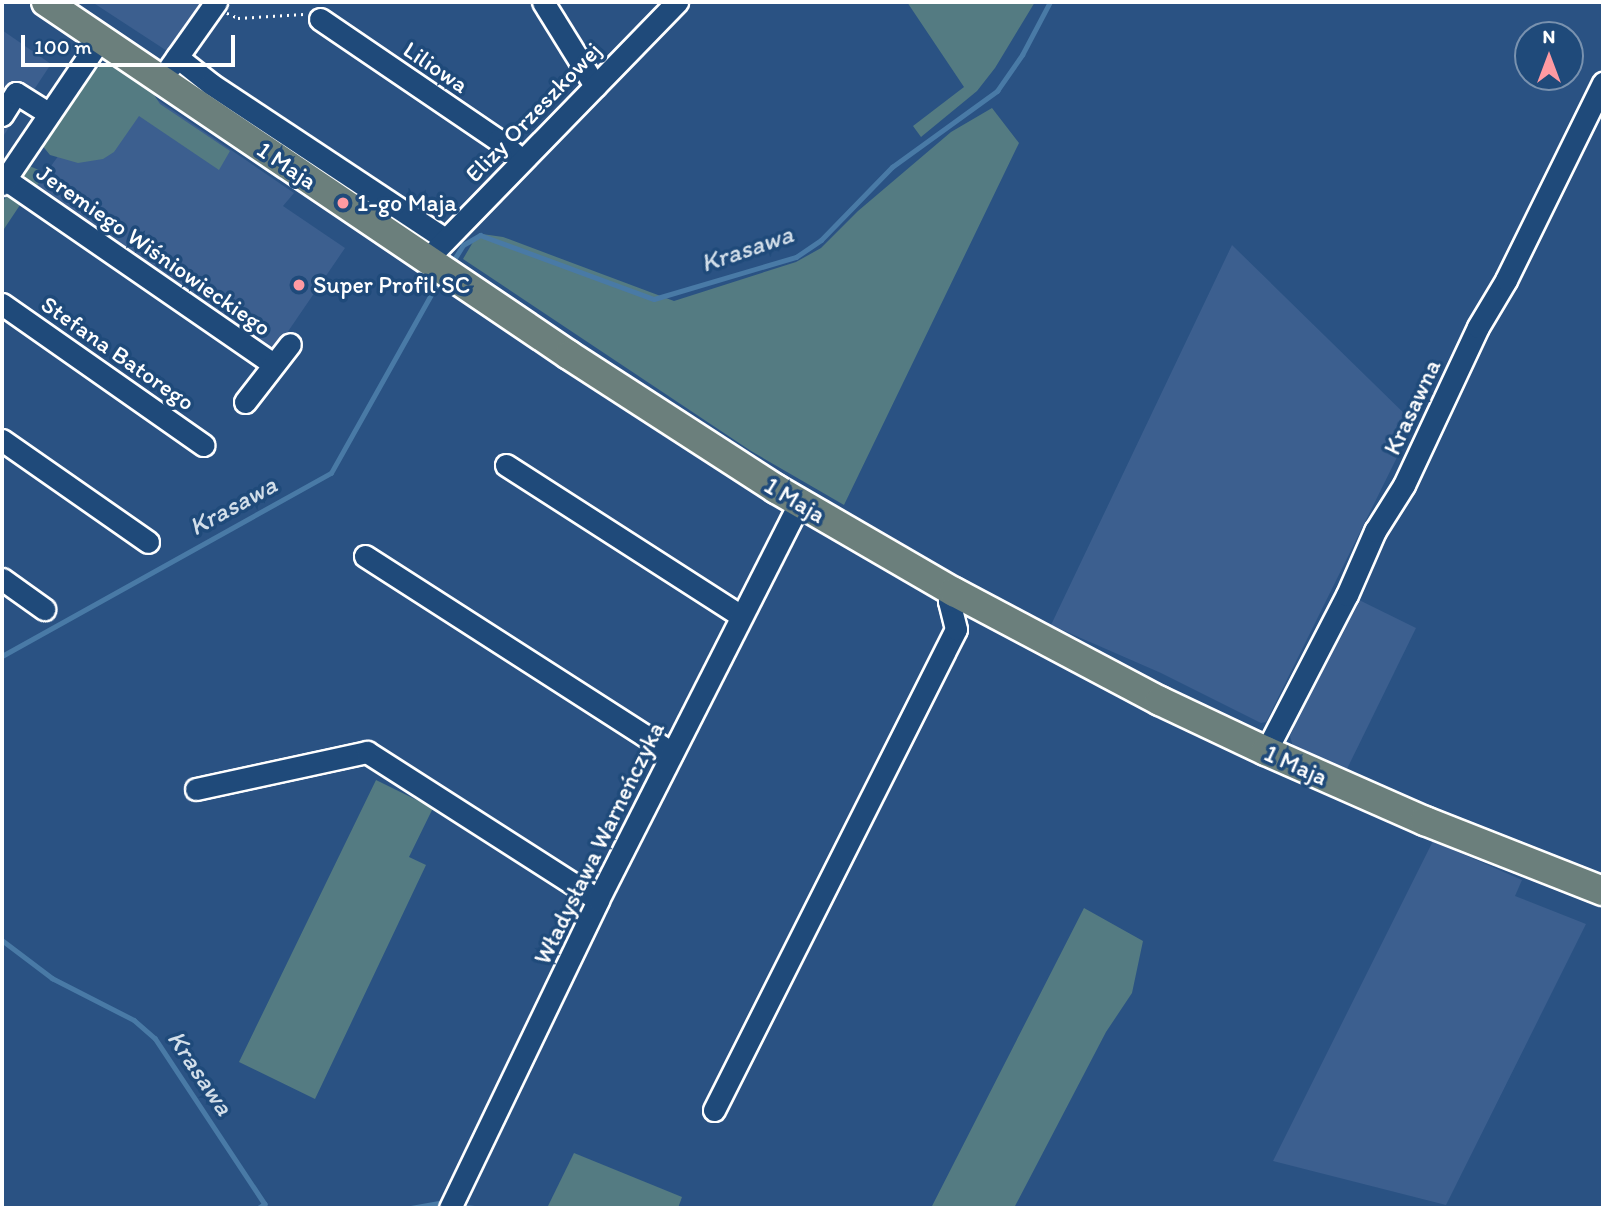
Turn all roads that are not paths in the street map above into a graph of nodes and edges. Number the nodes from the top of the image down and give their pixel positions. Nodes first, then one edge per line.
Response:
1 (46, 2) edge
2 (542, 2) edge
3 (677, 2) edge
4 (214, 4) edge
5 (320, 19) road end
6 (100, 39) junction
7 (169, 69) junction
8 (1603, 83) edge
9 (595, 86) junction
10 (48, 114) junction
11 (2, 115) edge
12 (522, 160) junction
13 (3, 181) edge
14 (436, 249) junction
15 (2, 304) edge
16 (290, 344) dead end
17 (274, 364) junction
18 (245, 402) dead end
19 (2, 440) edge
20 (203, 445) dead end
21 (506, 465) dead end
22 (799, 503) junction
23 (148, 542) dead end
24 (365, 556) dead end
25 (2, 579) edge
26 (954, 592) junction
27 (44, 608) dead end
28 (741, 616) junction
29 (1266, 751) junction
30 (672, 753) junction
31 (195, 789) dead end
32 (1603, 891) edge
33 (598, 901) junction
34 (714, 1110) dead end
35 (450, 1208) edge

1 - 6 main road, 1 Maja
2 - 9 street
3 - 9 street, Elizy Orzeszkowej
4 - 7 street
5 - 12 street, Liliowa
6 - 7 main road, 1 Maja
6 - 10 street
7 - 14 main road, 1 Maja
8 - 29 street, Krasawna
9 - 12 street, Elizy Orzeszkowej
10 - 11 street
10 - 13 street
12 - 14 street, Elizy Orzeszkowej
13 - 17 street, Jeremiego Wiśniowieckiego
14 - 22 main road, 1 Maja
15 - 20 street, Stefana Batorego
16 - 17 street, Jeremiego Wiśniowieckiego
17 - 18 street, Jeremiego Wiśniowieckiego
19 - 23 street
21 - 28 street
22 - 26 main road, 1 Maja
22 - 28 street, Władysława Warneńczyka
24 - 30 street
25 - 27 street
26 - 29 main road, 1 Maja
26 - 34 street
28 - 30 street, Władysława Warneńczyka
29 - 32 main road, 1 Maja
30 - 33 street, Władysława Warneńczyka
31 - 33 street
33 - 35 street, Władysława Warneńczyka

